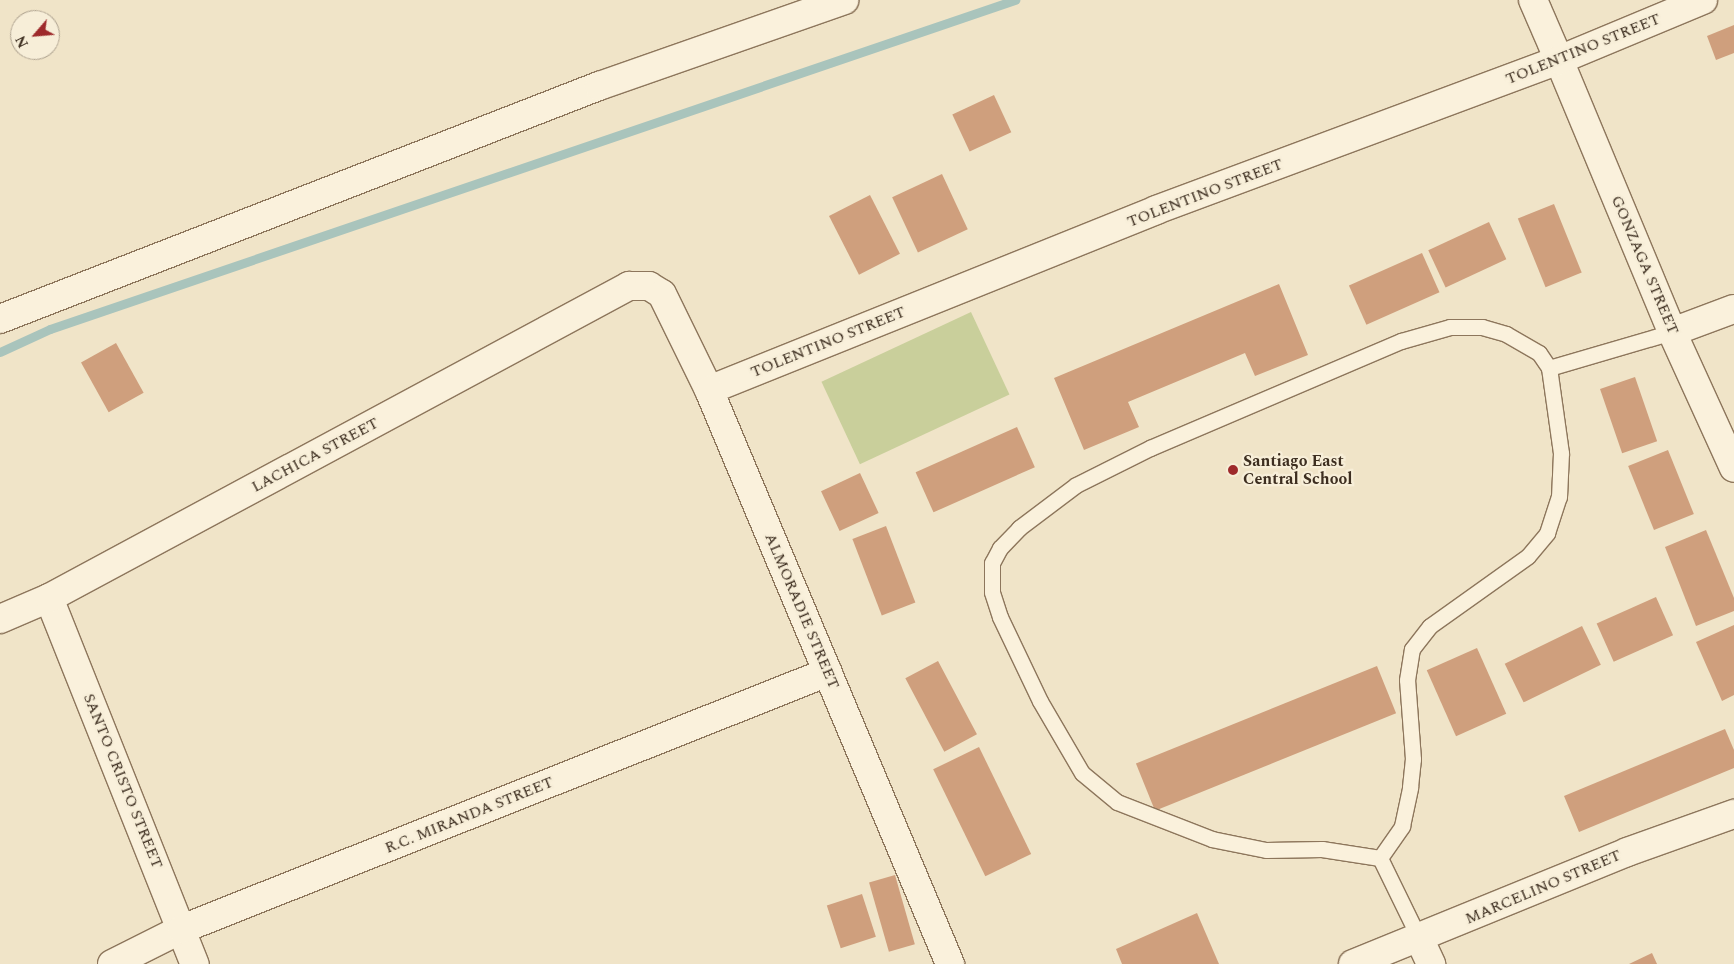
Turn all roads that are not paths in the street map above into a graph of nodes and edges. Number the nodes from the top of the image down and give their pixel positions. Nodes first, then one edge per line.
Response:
1 (844, 0) edge
2 (1533, 0) edge
3 (1703, 0) edge
4 (1559, 60) junction
5 (629, 286) joint
6 (1734, 309) edge
7 (0, 319) edge
8 (1672, 332) junction
9 (1549, 368) junction
10 (709, 390) junction
11 (1734, 468) edge
12 (50, 598) junction
13 (0, 619) edge
14 (828, 672) junction
15 (1734, 814) edge
16 (1380, 858) junction
17 (182, 929) junction
18 (1419, 938) junction
19 (112, 964) edge
20 (195, 964) edge
21 (950, 964) edge
22 (1353, 964) edge
23 (1431, 964) edge

1 - 7 street
2 - 4 street, GONZAGA STREET
3 - 4 street, TOLENTINO STREET
4 - 8 street, GONZAGA STREET
4 - 10 street, TOLENTINO STREET
5 - 10 street, ALMORADIE STREET
5 - 12 street, LACHICA STREET
6 - 8 street
8 - 9 lane
8 - 11 street, GONZAGA STREET
9 - 16 lane
9 - 16 lane
10 - 14 street, ALMORADIE STREET
12 - 13 street, LACHICA STREET
12 - 17 street, SANTO CRISTO STREET
14 - 17 street, R.C. MIRANDA STREET
14 - 21 street, ALMORADIE STREET
15 - 18 street, MARCELINO STREET
16 - 18 lane
17 - 19 street, R.C. MIRANDA STREET
17 - 20 street, SANTO CRISTO STREET
18 - 22 street, MARCELINO STREET
18 - 23 street

